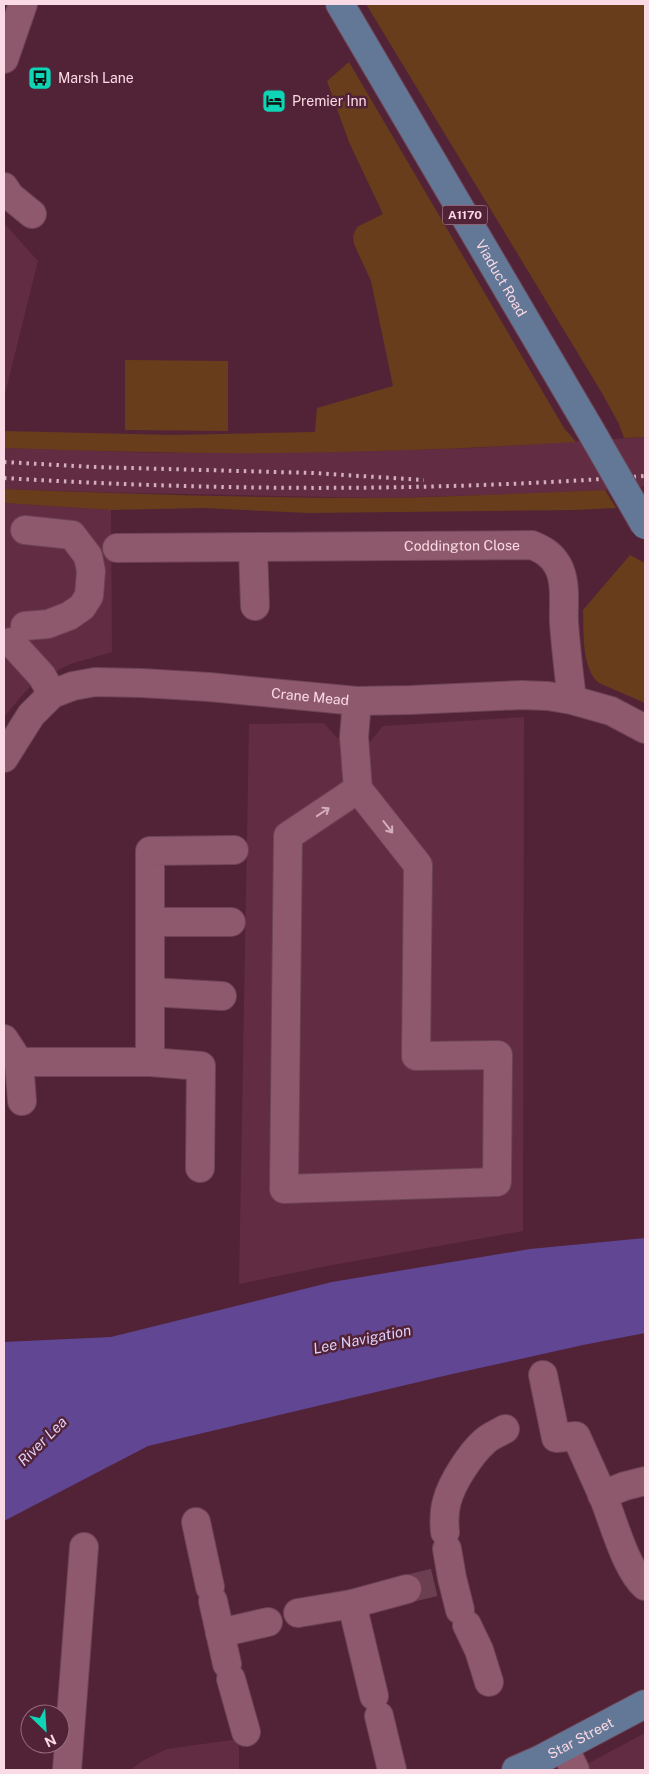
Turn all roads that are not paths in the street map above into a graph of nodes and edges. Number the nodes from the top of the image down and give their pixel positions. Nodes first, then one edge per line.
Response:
1 (23, 4) edge
2 (340, 4) edge
3 (4, 59) edge
4 (4, 187) edge
5 (32, 214) dead end
6 (645, 526) edge
7 (25, 530) dead end
8 (117, 548) dead end
9 (253, 548) junction
10 (255, 606) dead end
11 (52, 694) junction
12 (572, 700) junction
13 (357, 701) junction
14 (645, 729) edge
15 (4, 758) edge
16 (358, 789) junction
17 (234, 850) dead end
18 (150, 922) junction
19 (231, 922) dead end
20 (150, 992) junction
21 (222, 996) dead end
22 (4, 1039) edge
23 (19, 1062) junction
24 (150, 1062) junction
25 (22, 1101) dead end
26 (200, 1168) dead end
27 (543, 1375) dead end
28 (505, 1429) dead end
29 (645, 1481) edge
30 (602, 1495) junction
31 (196, 1522) dead end
32 (84, 1548) dead end
33 (645, 1586) edge
34 (407, 1589) tunnel mouth
35 (352, 1604) junction
36 (298, 1614) dead end
37 (268, 1622) dead end
38 (220, 1633) junction
39 (489, 1682) dead end
40 (645, 1704) edge
41 (246, 1732) dead end
42 (569, 1759) edge
43 (67, 1770) edge
44 (392, 1770) edge
45 (520, 1770) edge

1 - 3 street
2 - 6 main road, Viaduct Road / A1170, bridge
4 - 5 street
7 - 11 street
8 - 9 street, Coddington Close
9 - 10 street
9 - 12 street, Coddington Close
11 - 13 street, Crane Mead
11 - 15 street, Crane Mead
12 - 13 street, Crane Mead
12 - 14 street, Crane Mead
13 - 16 street
16 -> 16 street
17 - 18 street
18 - 19 street
18 - 20 street
20 - 21 street
20 - 24 street
22 - 23 street
23 - 24 street
23 - 25 street
24 - 26 street
27 - 30 street
28 - 39 street
29 - 30 street
30 - 33 street
31 - 38 street
32 - 43 street
34 - 35 street
35 - 36 street
35 - 44 street
37 - 38 street
38 - 41 street
40 - 42 main road, Star Street
42 - 45 main road, Star Street

